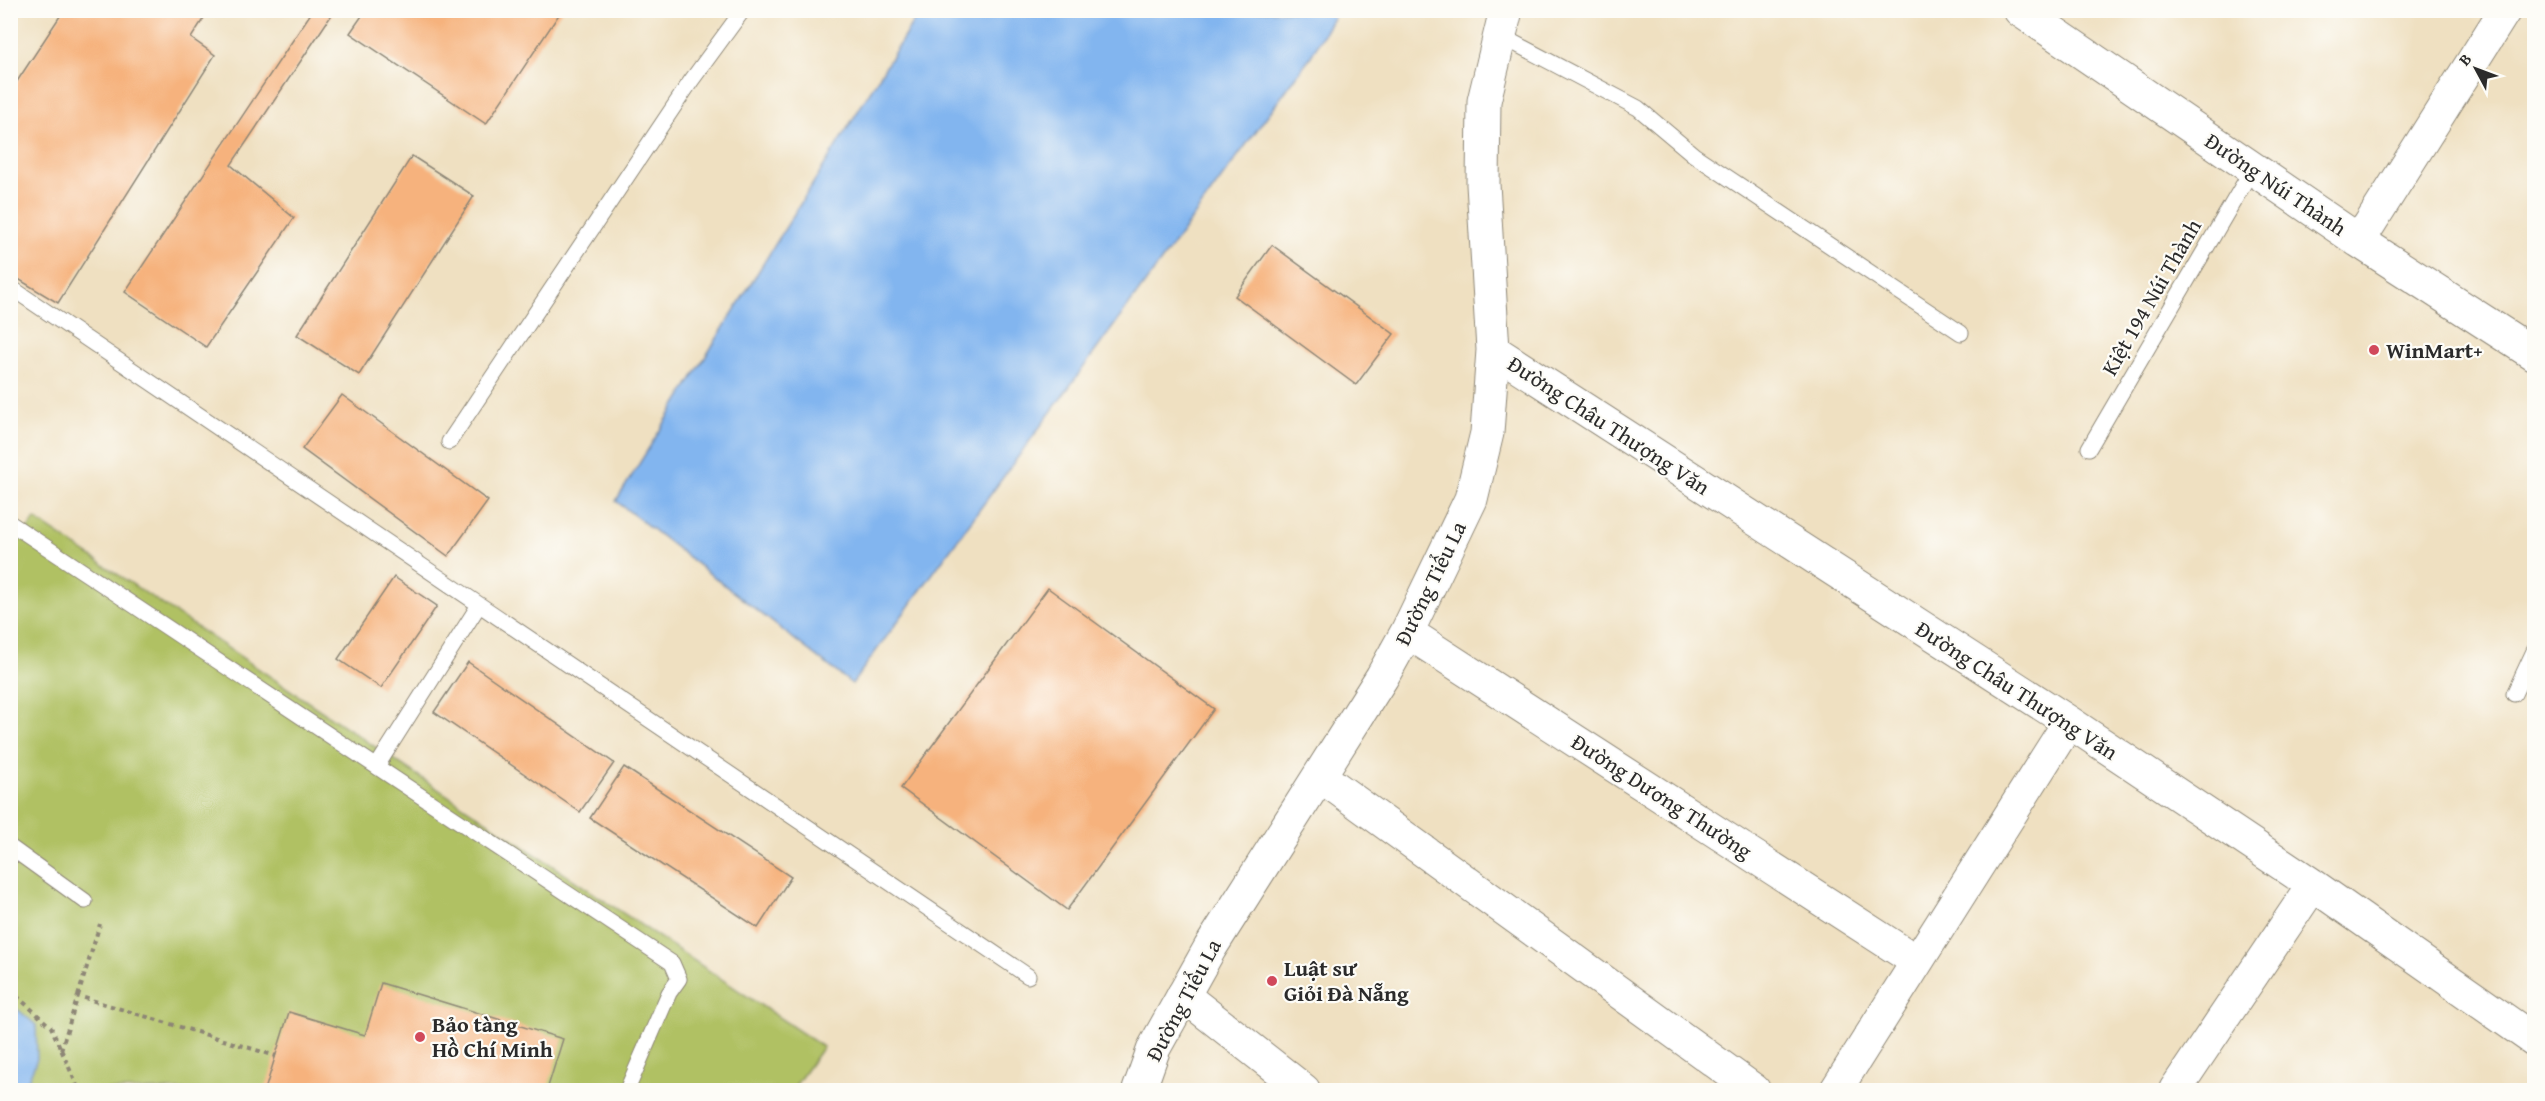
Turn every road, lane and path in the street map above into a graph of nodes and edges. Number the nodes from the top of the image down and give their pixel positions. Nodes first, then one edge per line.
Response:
1 (742, 10) edge
2 (2020, 10) edge
3 (2505, 10) edge
4 (1503, 23) edge
5 (2253, 168) junction
6 (2359, 240) junction
7 (10, 287) edge
8 (1961, 333) dead end
9 (1493, 350) junction
10 (2535, 354) edge
11 (449, 442) dead end
12 (2089, 448) dead end
13 (11, 523) edge
14 (479, 604) junction
15 (1407, 632) junction
16 (2535, 651) edge
17 (2514, 694) dead end
18 (2069, 722) junction
19 (377, 766) junction
20 (1320, 776) junction
21 (13, 852) edge
22 (2313, 885) junction
23 (85, 901) joint
24 (1916, 961) junction
25 (1029, 976) dead end
26 (10, 990) edge
27 (1183, 995) junction
28 (78, 996) junction
29 (2535, 1040) edge
30 (61, 1050) junction
31 (276, 1056) dead end
32 (79, 1090) edge
33 (627, 1090) edge
34 (1139, 1090) edge
35 (1304, 1090) edge
36 (1754, 1090) edge
37 (1836, 1090) edge
38 (2175, 1090) edge

1 - 11 lane
2 - 5 main road, Đường Núi Thành
3 - 6 street
4 - 8 lane
4 - 9 main road, Đường Tiểu La
5 - 6 main road, Đường Núi Thành
5 - 12 lane, Kiệt 194 Núi Thành
6 - 10 main road, Đường Núi Thành
7 - 14 lane
9 - 15 main road, Đường Tiểu La
9 - 18 street, Đường Châu Thượng Văn
13 - 19 lane
14 - 19 lane
14 - 25 lane
15 - 20 main road, Đường Tiểu La
15 - 24 street, Đường Dương Thường
16 - 17 lane
18 - 22 street, Đường Châu Thượng Văn
18 - 24 street
19 - 33 lane
20 - 27 main road, Đường Tiểu La
20 - 36 street
21 - 23 lane
22 - 29 street, Đường Châu Thượng Văn
22 - 38 street
23 - 28 path
24 - 37 street
26 - 30 path
27 - 34 main road, Đường Tiểu La
27 - 35 street
28 - 30 path
28 - 31 path
30 - 32 path

